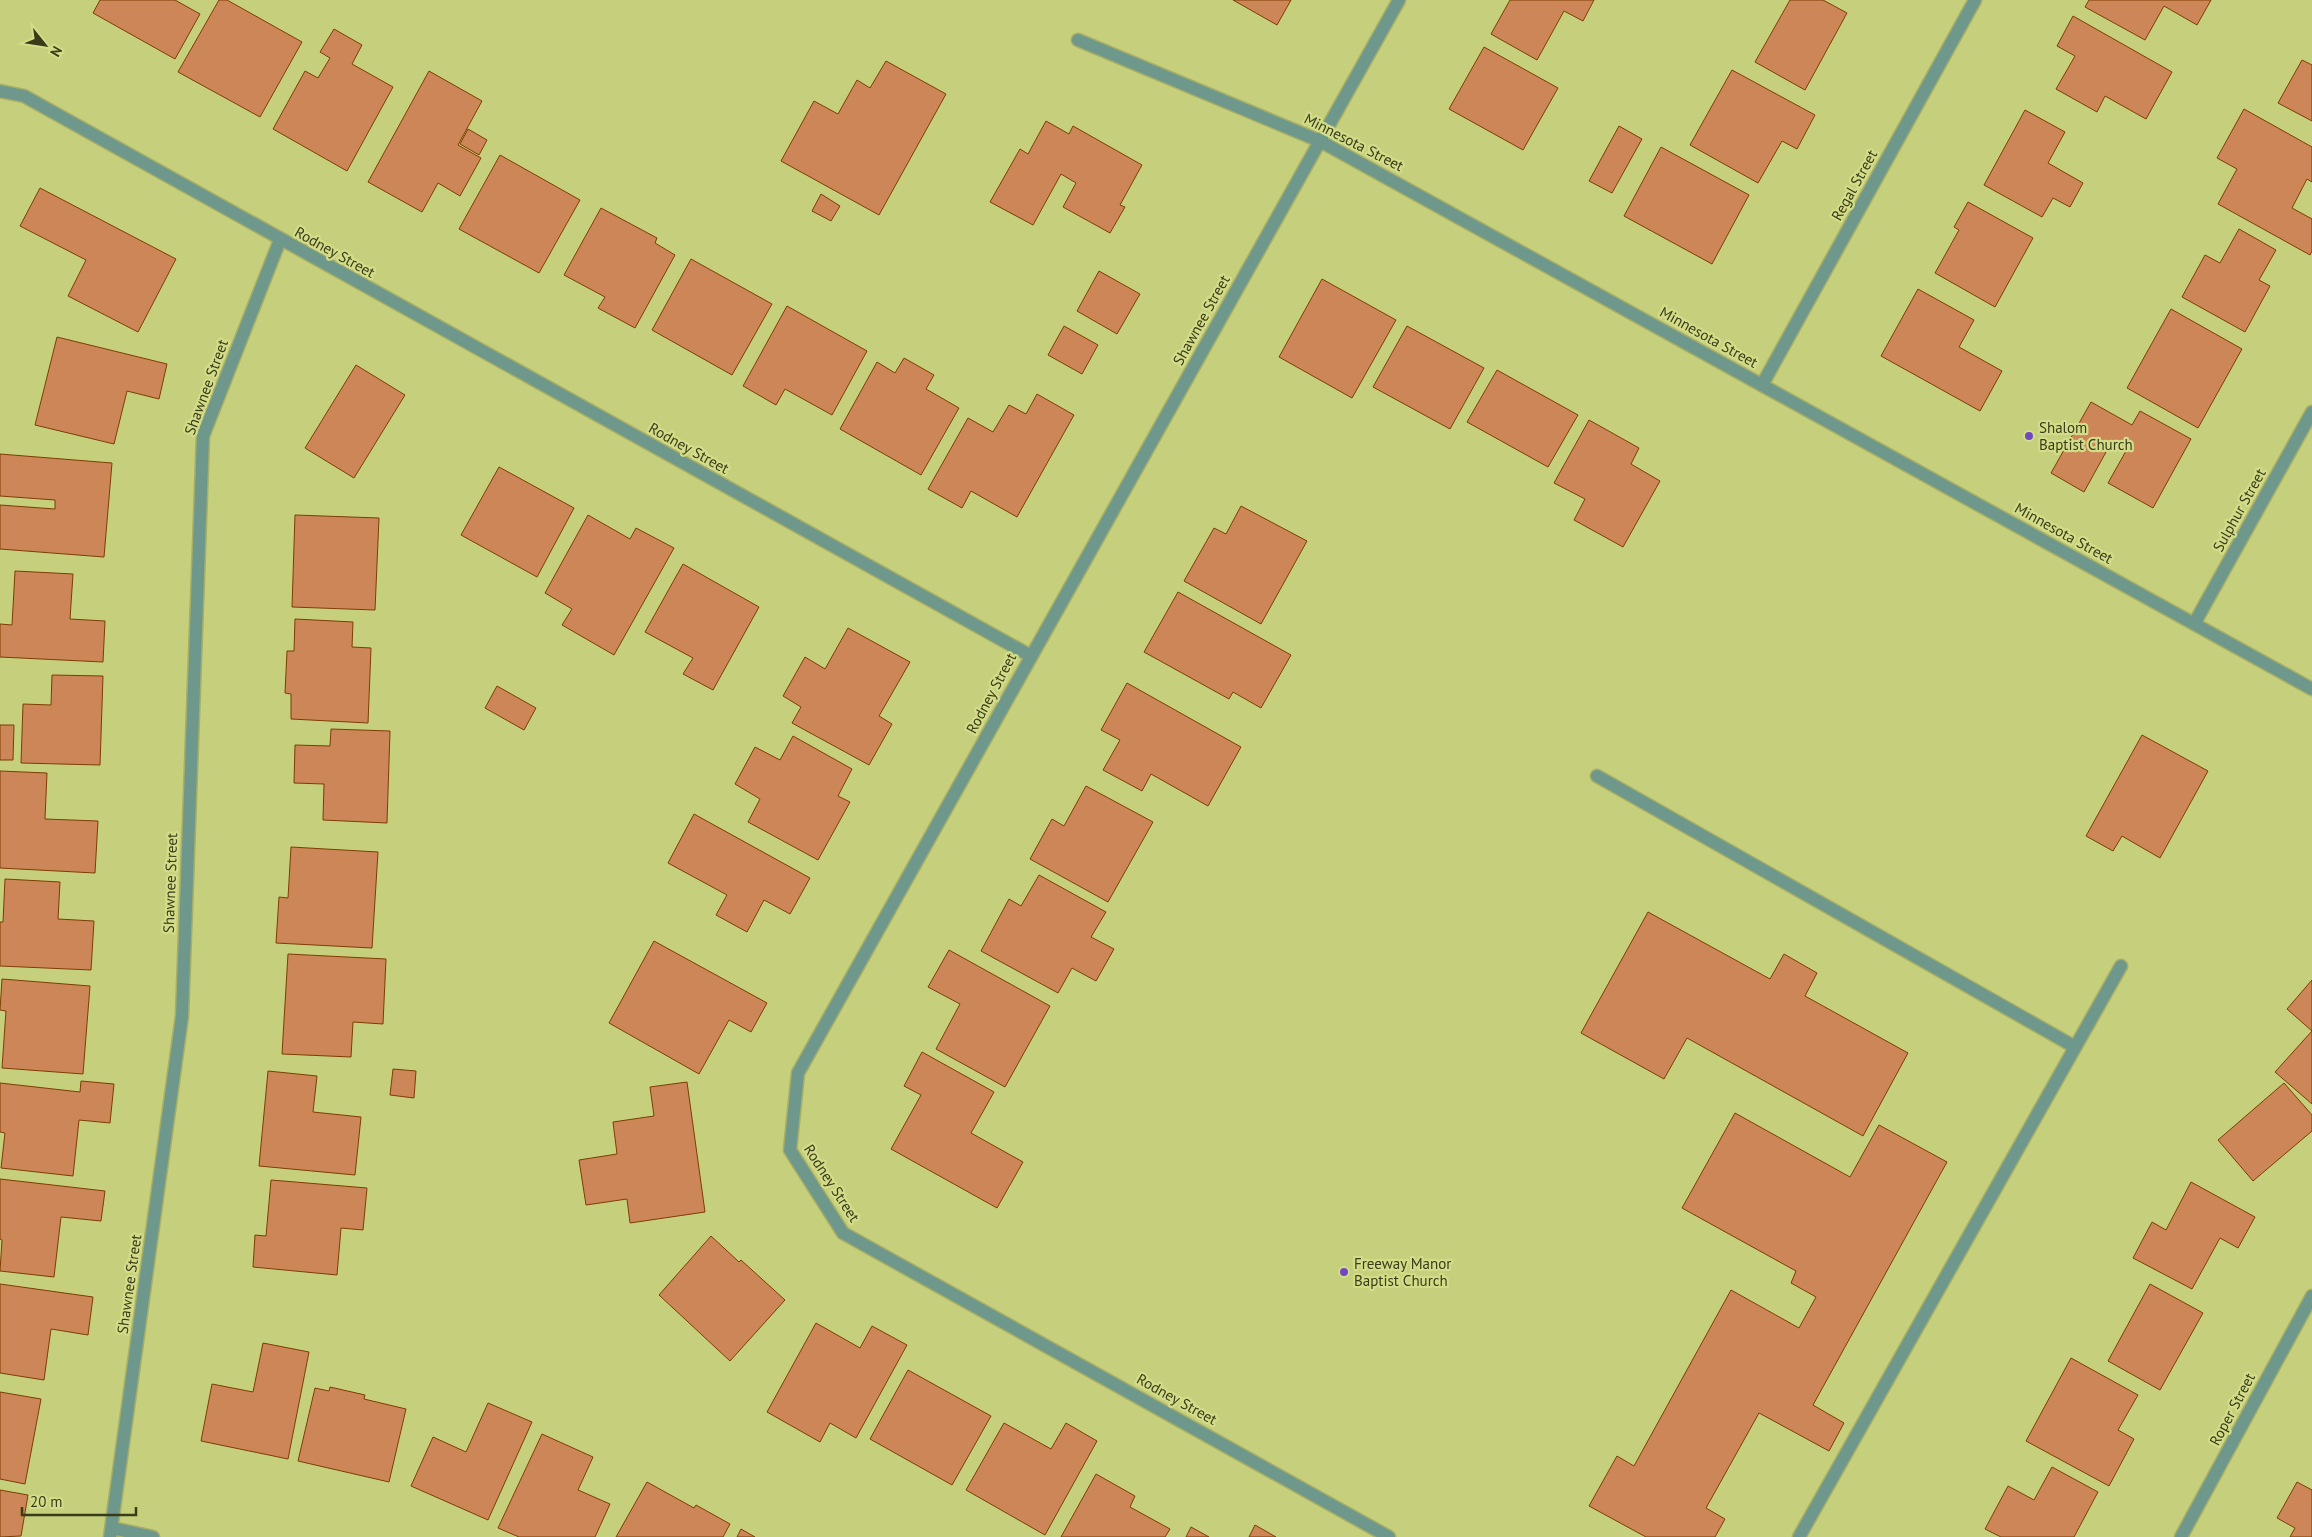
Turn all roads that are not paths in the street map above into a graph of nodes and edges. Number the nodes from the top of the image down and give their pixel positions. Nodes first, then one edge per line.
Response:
1 (1399, 0) edge
2 (1975, 0) edge
3 (1078, 40) dead end
4 (0, 91) edge
5 (1320, 140) junction
6 (280, 240) junction
7 (1762, 385) junction
8 (2312, 412) edge
9 (2194, 624) junction
10 (1031, 656) junction
11 (2312, 689) edge
12 (1597, 776) dead end
13 (2120, 966) dead end
14 (2075, 1047) junction
15 (2312, 1296) edge
16 (111, 1533) edge
17 (153, 1537) edge
18 (1389, 1537) edge
19 (1799, 1537) edge
20 (2181, 1537) edge

1 - 5 street, Shawnee Street
2 - 7 street, Regal Street
3 - 5 street, Minnesota Street
4 - 6 street, Rodney Street
5 - 7 street, Minnesota Street
5 - 10 street, Shawnee Street
6 - 10 street, Rodney Street
6 - 16 street, Shawnee Street
7 - 9 street, Minnesota Street
8 - 9 street, Sulphur Street
9 - 11 street, Minnesota Street
10 - 18 street, Rodney Street
12 - 14 street
13 - 14 street
14 - 19 street
15 - 20 street, Roper Street
16 - 17 street

